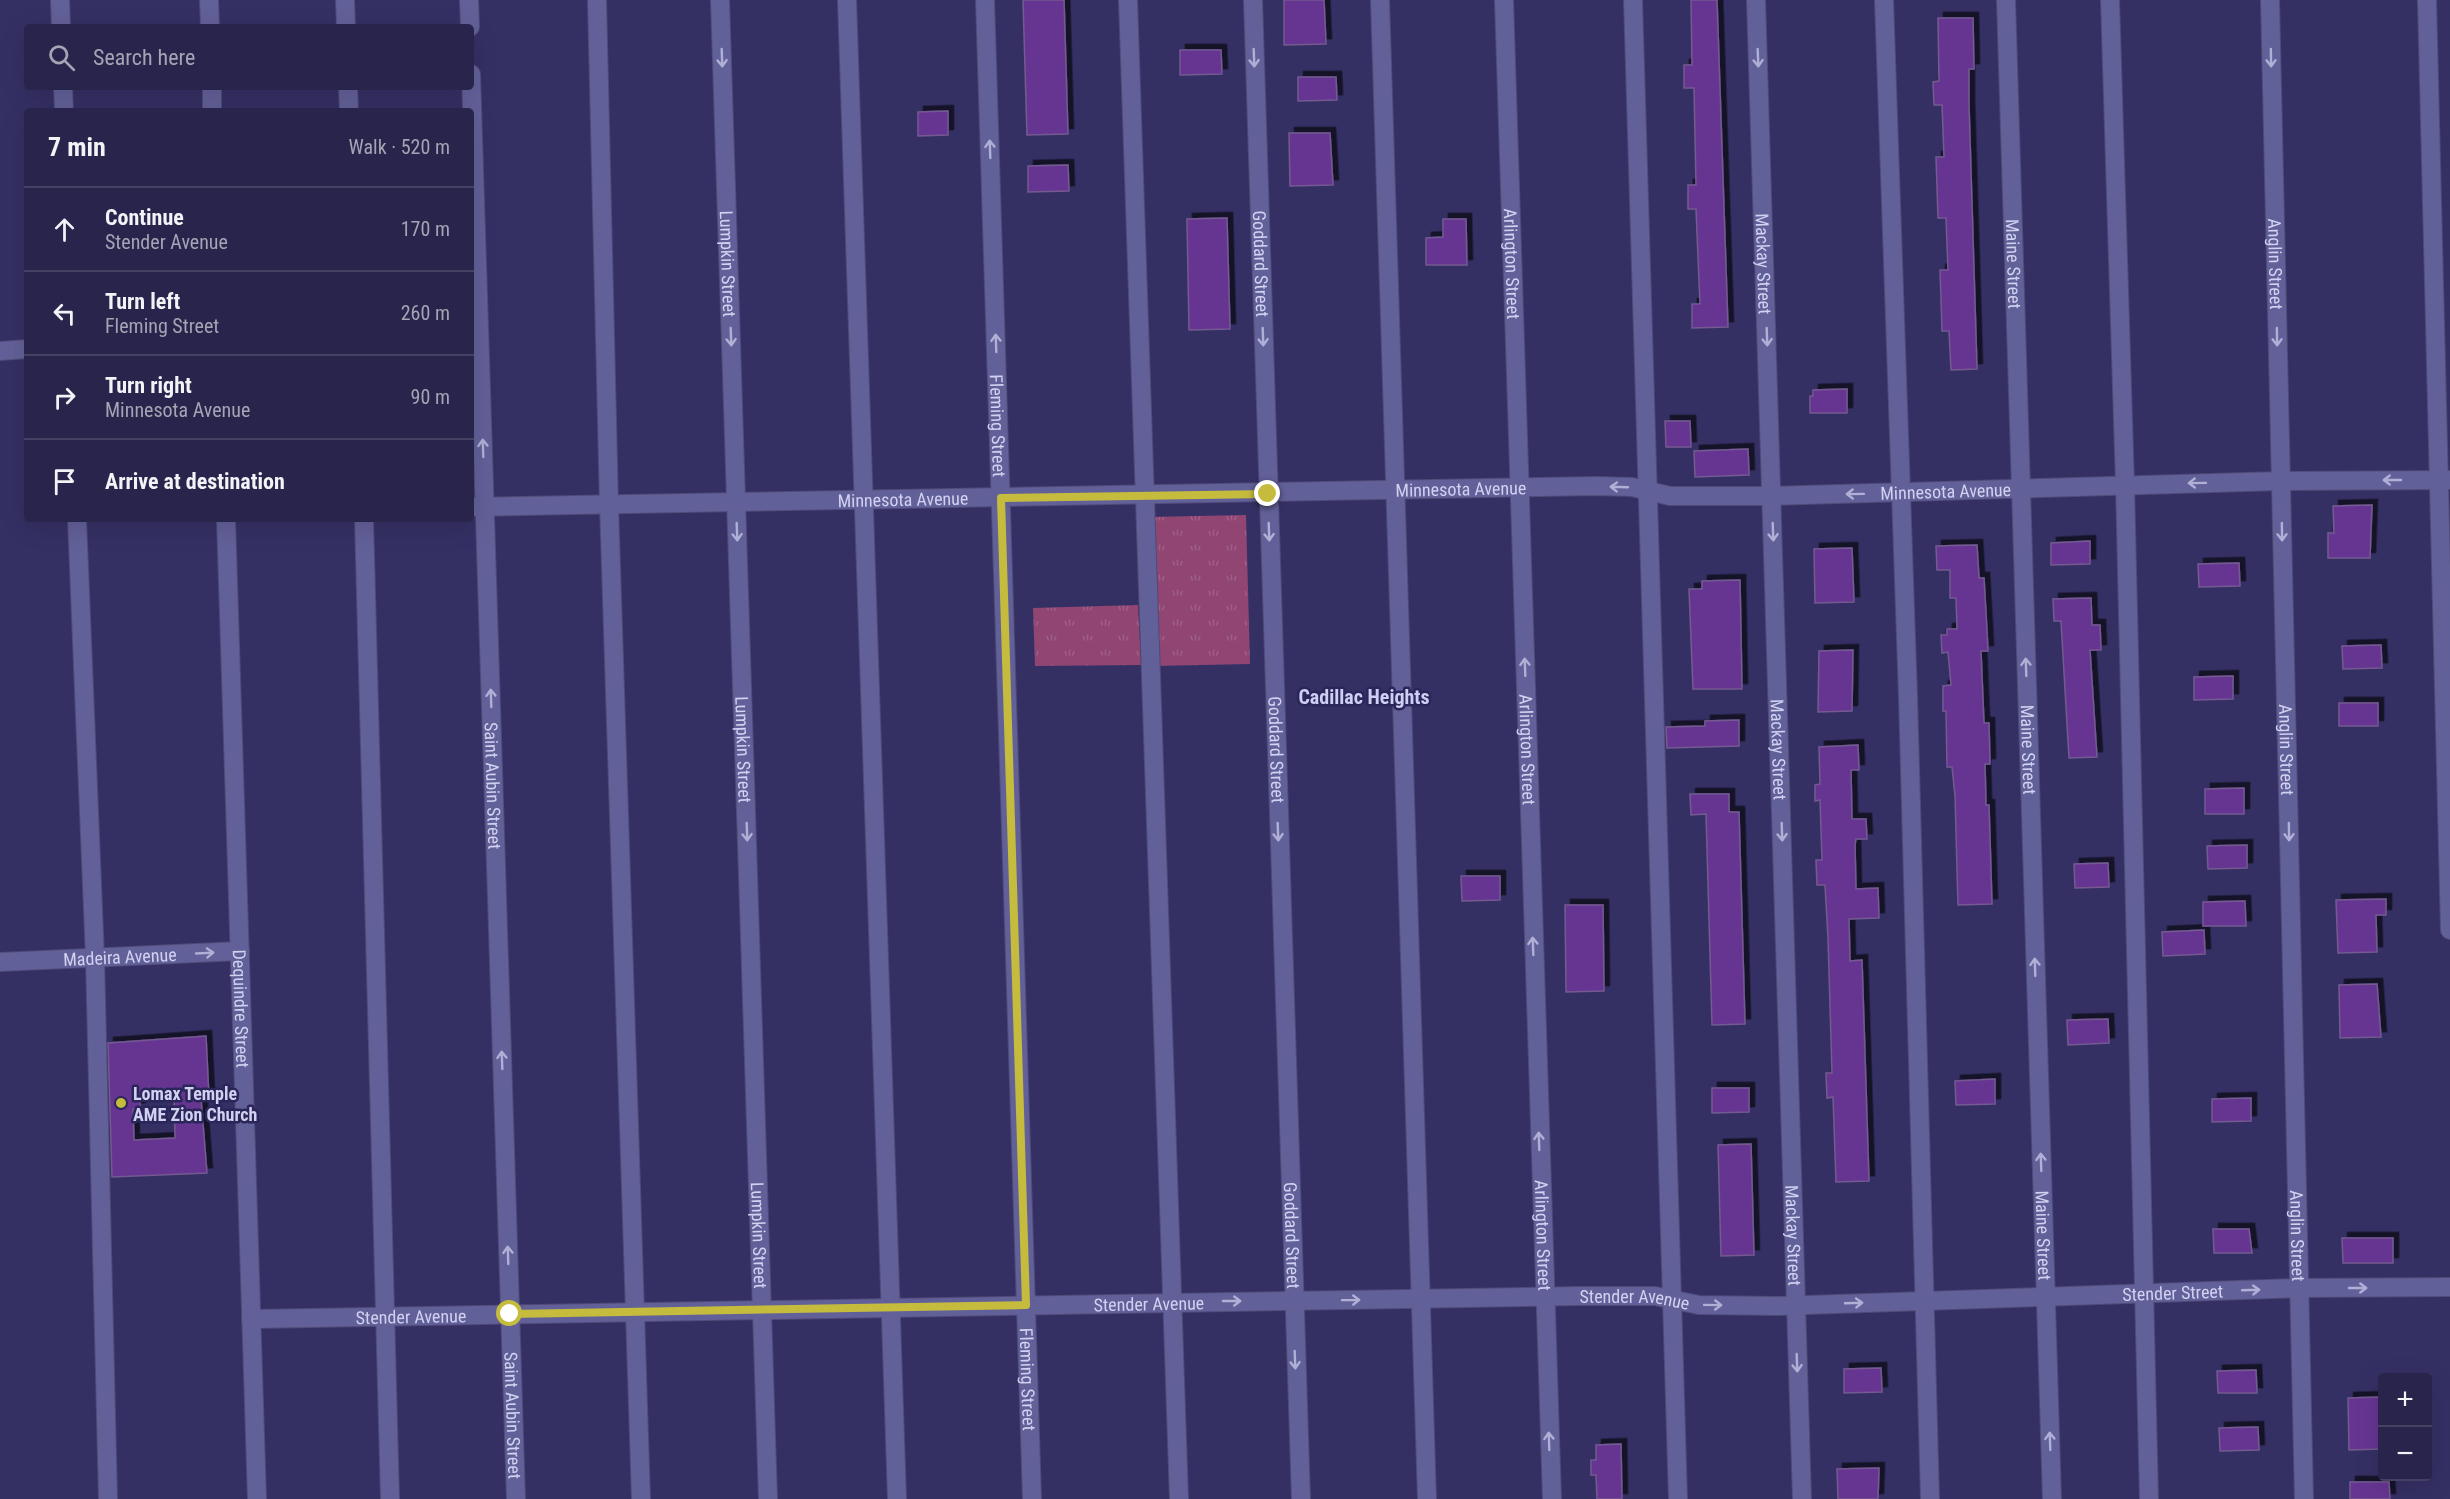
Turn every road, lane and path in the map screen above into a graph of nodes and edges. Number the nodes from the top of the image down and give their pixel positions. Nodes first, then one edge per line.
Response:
1 (60, 0) edge
2 (209, 0) edge
3 (345, 0) edge
4 (469, 0) edge
5 (597, 0) edge
6 (720, 0) edge
7 (848, 0) edge
8 (985, 0) edge
9 (1128, 0) edge
10 (1253, 0) edge
11 (1380, 0) edge
12 (1504, 0) edge
13 (1633, 0) edge
14 (1756, 0) edge
15 (1884, 0) edge
16 (2006, 0) edge
17 (2110, 0) edge
18 (2270, 0) edge
19 (2427, 0) edge
20 (61, 24) edge
21 (210, 24) edge
22 (346, 24) edge
23 (470, 24) edge
24 (63, 90) edge
25 (212, 90) edge
26 (348, 90) edge
27 (471, 90) edge
28 (64, 108) edge
29 (212, 108) edge
30 (349, 108) edge
31 (472, 108) edge
32 (474, 260) edge
33 (24, 349) edge
34 (0, 351) edge
35 (2444, 480) edge
36 (2281, 481) junction
37 (2125, 485) junction
38 (1520, 489) junction
39 (2021, 489) junction
40 (1397, 491) junction
41 (1647, 492) junction
42 (1268, 494) junction
43 (1901, 494) junction
44 (1144, 496) junction
45 (1772, 496) junction
46 (1001, 498) junction
47 (862, 500) junction
48 (736, 502) junction
49 (609, 504) junction
50 (478, 507) edge
51 (77, 522) edge
52 (226, 522) edge
53 (364, 522) edge
54 (2450, 930) edge
55 (240, 951) junction
56 (95, 958) junction
57 (0, 962) edge
58 (2450, 1287) edge
59 (2299, 1288) junction
60 (2143, 1294) junction
61 (1544, 1297) junction
62 (2045, 1297) junction
63 (1671, 1298) junction
64 (1420, 1299) junction
65 (1293, 1301) junction
66 (1924, 1301) junction
67 (1174, 1302) junction
68 (1026, 1305) junction
69 (1795, 1305) junction
70 (891, 1307) junction
71 (762, 1309) junction
72 (635, 1311) junction
73 (510, 1314) junction
74 (383, 1316) junction
75 (251, 1319) junction
76 (108, 1499) edge
77 (257, 1499) edge
78 (390, 1499) edge
79 (516, 1499) edge
80 (641, 1499) edge
81 (768, 1499) edge
82 (897, 1499) edge
83 (1032, 1499) edge
84 (1179, 1499) edge
85 (1301, 1499) edge
86 (1427, 1499) edge
87 (1552, 1499) edge
88 (1678, 1499) edge
89 (1802, 1499) edge
90 (1930, 1499) edge
91 (2052, 1499) edge
92 (2150, 1499) edge
93 (2304, 1499) edge

1 - 20 street
2 - 21 street
3 - 22 street
4 - 23 street
5 - 49 street
6 -> 48 street, Lumpkin Street
7 - 47 street
46 -> 8 street, Fleming Street
9 - 44 street
10 -> 42 street, Goddard Street
11 - 40 street
12 - 38 street, Arlington Street
13 - 41 street
14 -> 45 street, Mackay Street
15 - 43 street
16 - 39 street, Maine Street
17 - 37 street
18 -> 36 street, Anglin Street
19 - 35 street
24 - 28 street
25 - 29 street
26 - 30 street
31 -> 27 street, Saint Aubin Street
50 -> 32 street, Saint Aubin Street
33 - 34 street
35 -> 36 street, Minnesota Avenue
35 - 54 street
36 -> 37 street, Minnesota Avenue
36 -> 59 street, Anglin Street
37 - 39 street, Minnesota Avenue
37 - 60 street
38 - 40 street, Minnesota Avenue
41 -> 38 street, Minnesota Avenue
61 -> 38 street, Arlington Street
39 - 43 street, Minnesota Avenue
62 -> 39 street, Maine Street
40 - 42 street, Minnesota Avenue
40 - 64 street
41 - 45 street, Minnesota Avenue
41 - 63 street
42 - 44 street, Minnesota Avenue
42 -> 65 street, Goddard Street
43 -> 45 street, Minnesota Avenue
43 - 66 street
44 - 46 street, Minnesota Avenue
44 - 67 street
45 -> 69 street, Mackay Street
46 - 47 street, Minnesota Avenue
46 - 68 street, Fleming Street
47 - 48 street, Minnesota Avenue
47 - 70 street
48 - 49 street, Minnesota Avenue
48 -> 71 street, Lumpkin Street
49 - 50 street, Minnesota Avenue
49 - 72 street
73 -> 50 street, Saint Aubin Street
51 - 56 street
52 - 55 street, Dequindre Street
53 - 74 street
56 -> 55 street, Madeira Avenue
55 - 75 street, Dequindre Street
56 - 57 street, Madeira Avenue
56 - 76 street
59 -> 58 street
60 -> 59 street, Stender Street
59 - 93 street, Anglin Street
60 - 62 street, Stender Street
60 - 92 street
61 - 63 street, Stender Avenue
61 - 64 street, Stender Avenue
87 -> 61 street, Arlington Street
62 - 66 street, Stender Avenue
91 -> 62 street, Maine Street
63 -> 69 street, Stender Avenue
63 - 88 street
65 -> 64 street, Stender Avenue
64 - 86 street
67 -> 65 street, Stender Avenue
65 -> 85 street, Goddard Street
69 -> 66 street, Stender Avenue
66 - 90 street
67 - 68 street, Stender Avenue
67 - 84 street
68 - 70 street, Stender Avenue
68 - 83 street, Fleming Street
69 -> 89 street, Mackay Street
70 - 71 street, Stender Avenue
70 - 82 street
71 - 72 street, Stender Avenue
71 - 81 street, Lumpkin Street
72 - 73 street, Stender Avenue
72 - 80 street
73 - 74 street, Stender Avenue
73 - 79 street, Saint Aubin Street
74 - 75 street, Stender Avenue
74 - 78 street
75 - 77 street, Dequindre Street

